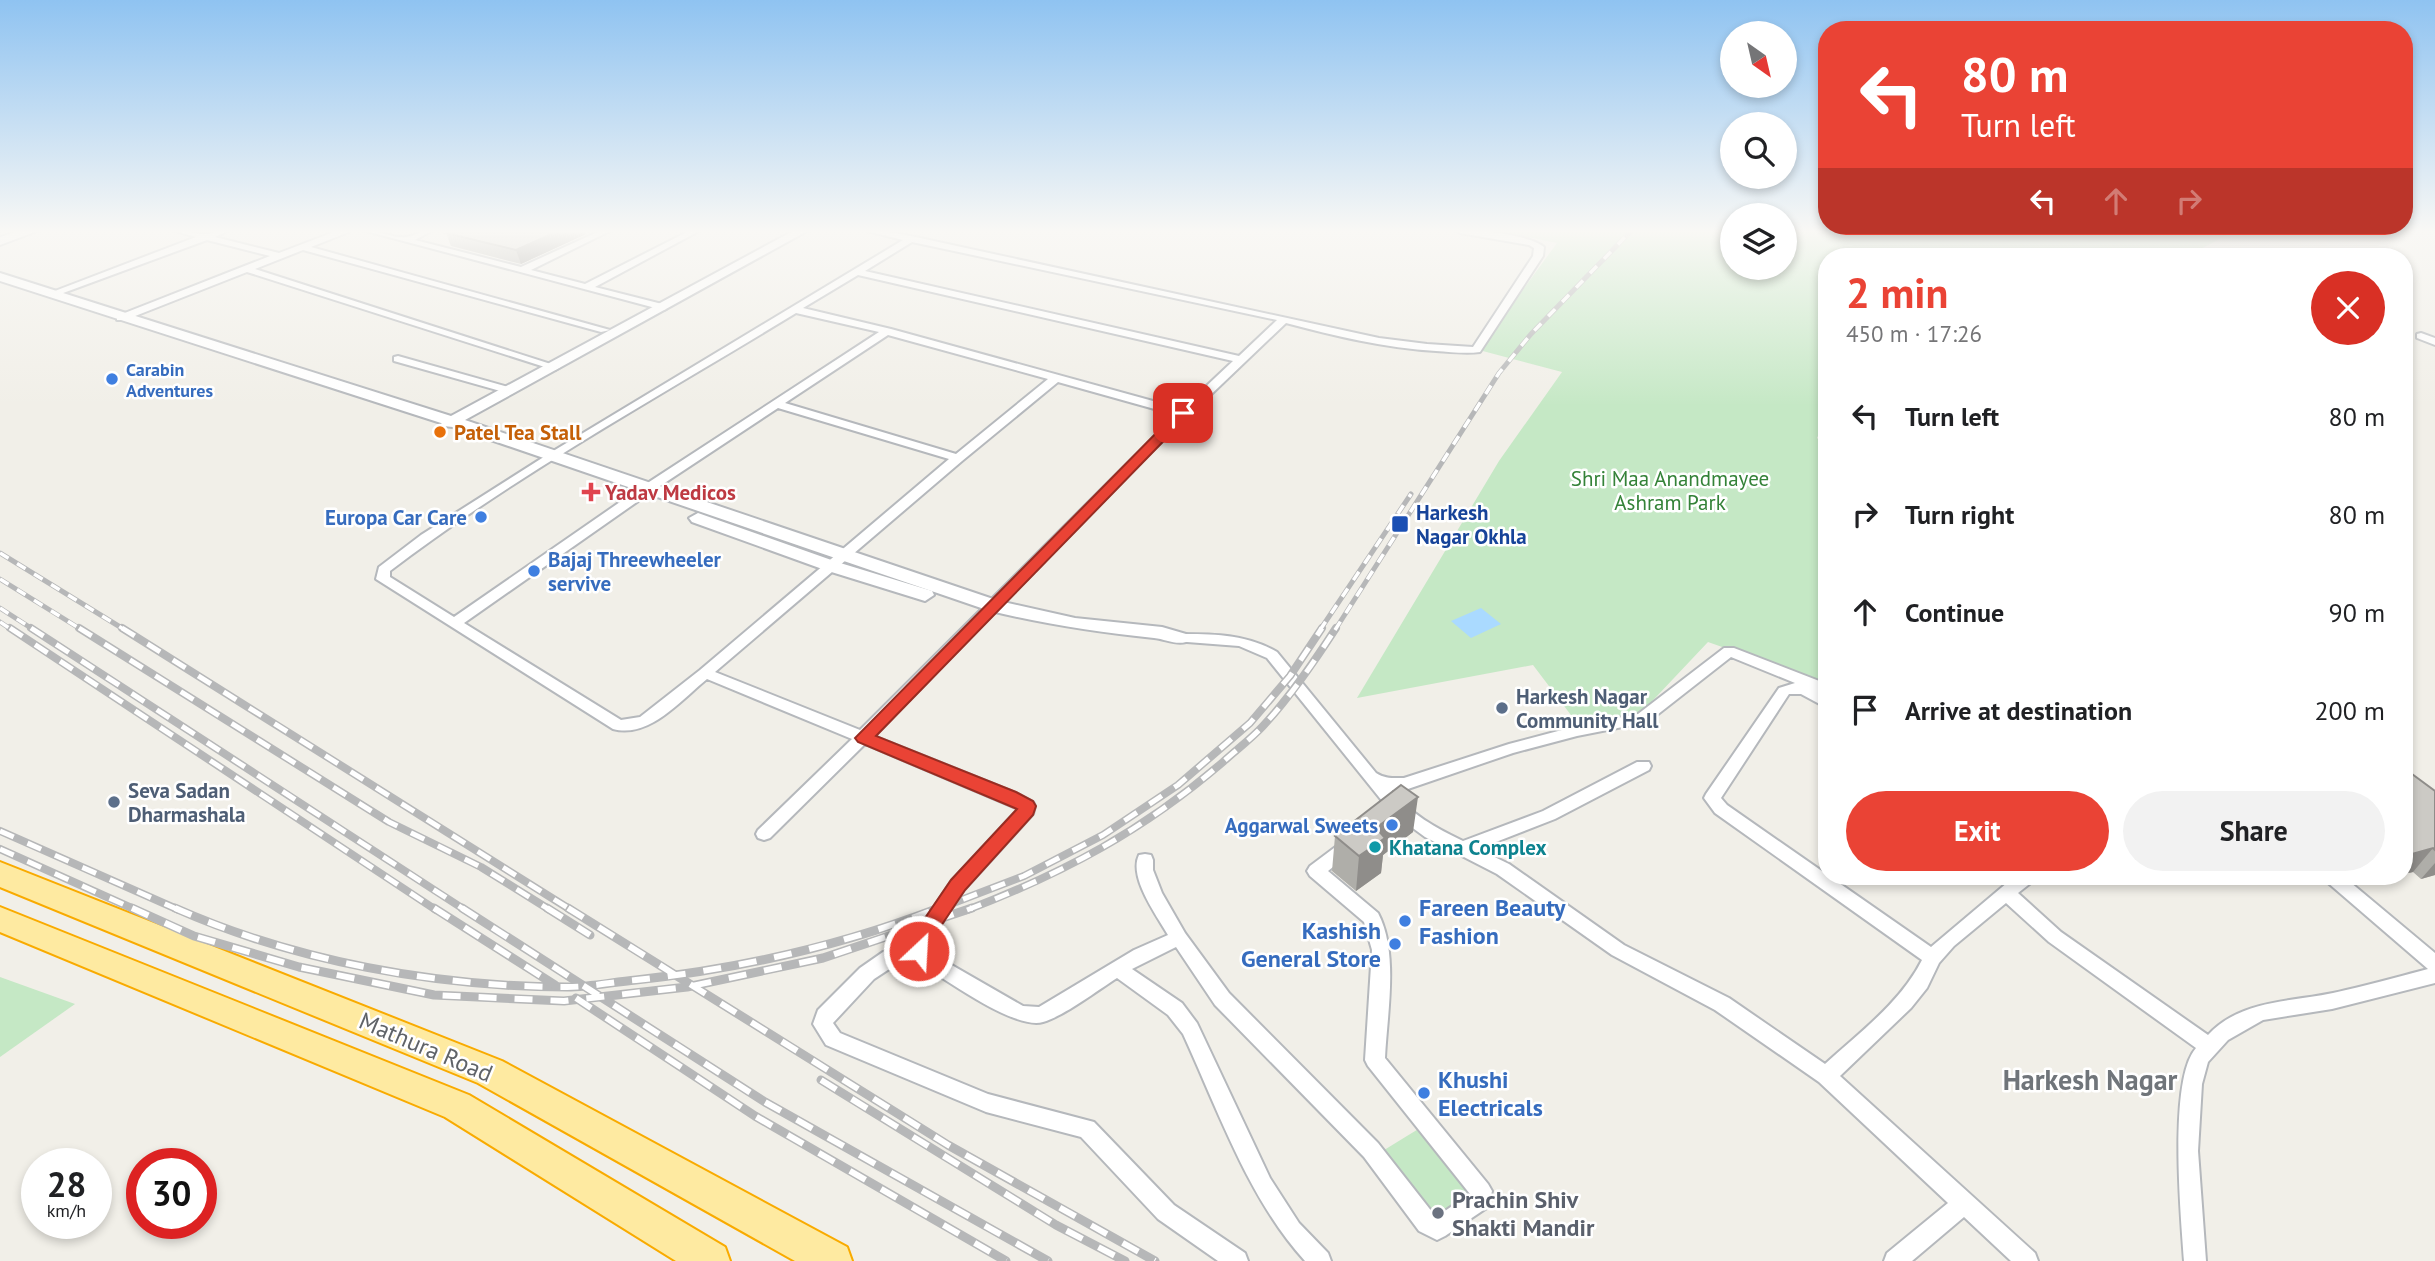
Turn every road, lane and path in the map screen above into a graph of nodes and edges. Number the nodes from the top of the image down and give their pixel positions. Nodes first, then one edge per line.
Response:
1 (35, 289) edge
2 (66, 289) edge
3 (197, 289) edge
4 (306, 289) edge
5 (455, 289) edge
6 (594, 289) edge
7 (687, 289) edge
8 (690, 289) edge
9 (827, 289) edge
10 (930, 289) edge
11 (1146, 289) edge
12 (1517, 289) edge
13 (0, 290) edge
14 (52, 294) junction
15 (658, 306) junction
16 (793, 309) junction
17 (121, 318) junction
18 (1284, 318) junction
19 (605, 330) junction
20 (887, 331) junction
21 (2421, 336) dead end
22 (2435, 342) edge
23 (398, 359) dead end
24 (1239, 359) junction
25 (550, 365) junction
26 (1056, 378) junction
27 (505, 389) junction
28 (777, 404) junction
29 (1183, 413) junction
30 (445, 423) junction
31 (958, 458) junction
32 (547, 459) junction
33 (643, 492) junction
34 (844, 554) junction
35 (831, 566) junction
36 (990, 610) junction
37 (455, 623) junction
38 (1179, 638) joint
39 (705, 674) junction
40 (1818, 686) edge
41 (1818, 698) edge
42 (864, 738) junction
43 (1643, 765) dead end
44 (1378, 783) junction
45 (1366, 832) edge
46 (764, 834) dead end
47 (1463, 848) junction
48 (1145, 860) dead end
49 (0, 874) edge
50 (1818, 877) edge
51 (1829, 885) edge
52 (2016, 885) edge
53 (2342, 885) edge
54 (2006, 893) junction
55 (0, 919) edge
56 (1179, 938) junction
57 (918, 943) junction
58 (1932, 958) junction
59 (2435, 964) edge
60 (1117, 968) junction
61 (2435, 975) edge
62 (2209, 1047) junction
63 (1826, 1076) junction
64 (1963, 1204) junction
65 (711, 1261) edge
66 (832, 1261) edge
67 (1237, 1261) edge
68 (1320, 1261) edge
69 (1895, 1261) edge
70 (2027, 1261) edge
71 (2196, 1261) edge

1 - 14 street
2 - 14 street
3 - 17 street
4 - 25 street
5 - 19 street
6 - 15 street
7 - 15 street
8 - 15 street
9 - 16 street
10 - 24 street
11 - 18 street
12 - 18 street
13 - 30 street
14 - 17 street
15 - 19 street
15 - 25 street
16 - 20 street
16 - 32 street
17 - 30 street
18 - 24 street
19 - 25 street
20 - 26 street
20 - 28 street
21 - 22 street
23 - 27 street
24 - 29 street
25 - 27 street
26 - 29 street
26 - 31 street
27 - 30 street
28 - 31 street
28 - 33 street
29 - 36 street
30 - 32 street
31 - 34 street
32 - 33 street
32 - 37 street
33 - 34 street
33 - 35 street
33 - 37 street
34 - 35 street
34 - 36 street
35 - 36 street
35 - 39 street
36 - 38 street
36 - 42 street
37 - 39 street
38 - 44 street
39 - 42 street
40 - 44 street
41 - 50 street
42 - 46 street
42 - 57 street
43 - 47 street
44 - 47 street
45 - 56 street
47 - 63 street
48 - 56 street
49 - 66 highway, Mathura Road
51 - 58 street
52 - 54 street
53 - 59 street
54 - 58 street
54 - 62 street
55 - 65 highway, Mathura Road
56 - 60 street
57 - 60 street
57 - 67 street
58 - 63 street
60 - 68 street
61 - 62 street
62 - 71 street
63 - 64 street
64 - 69 street
64 - 70 street

